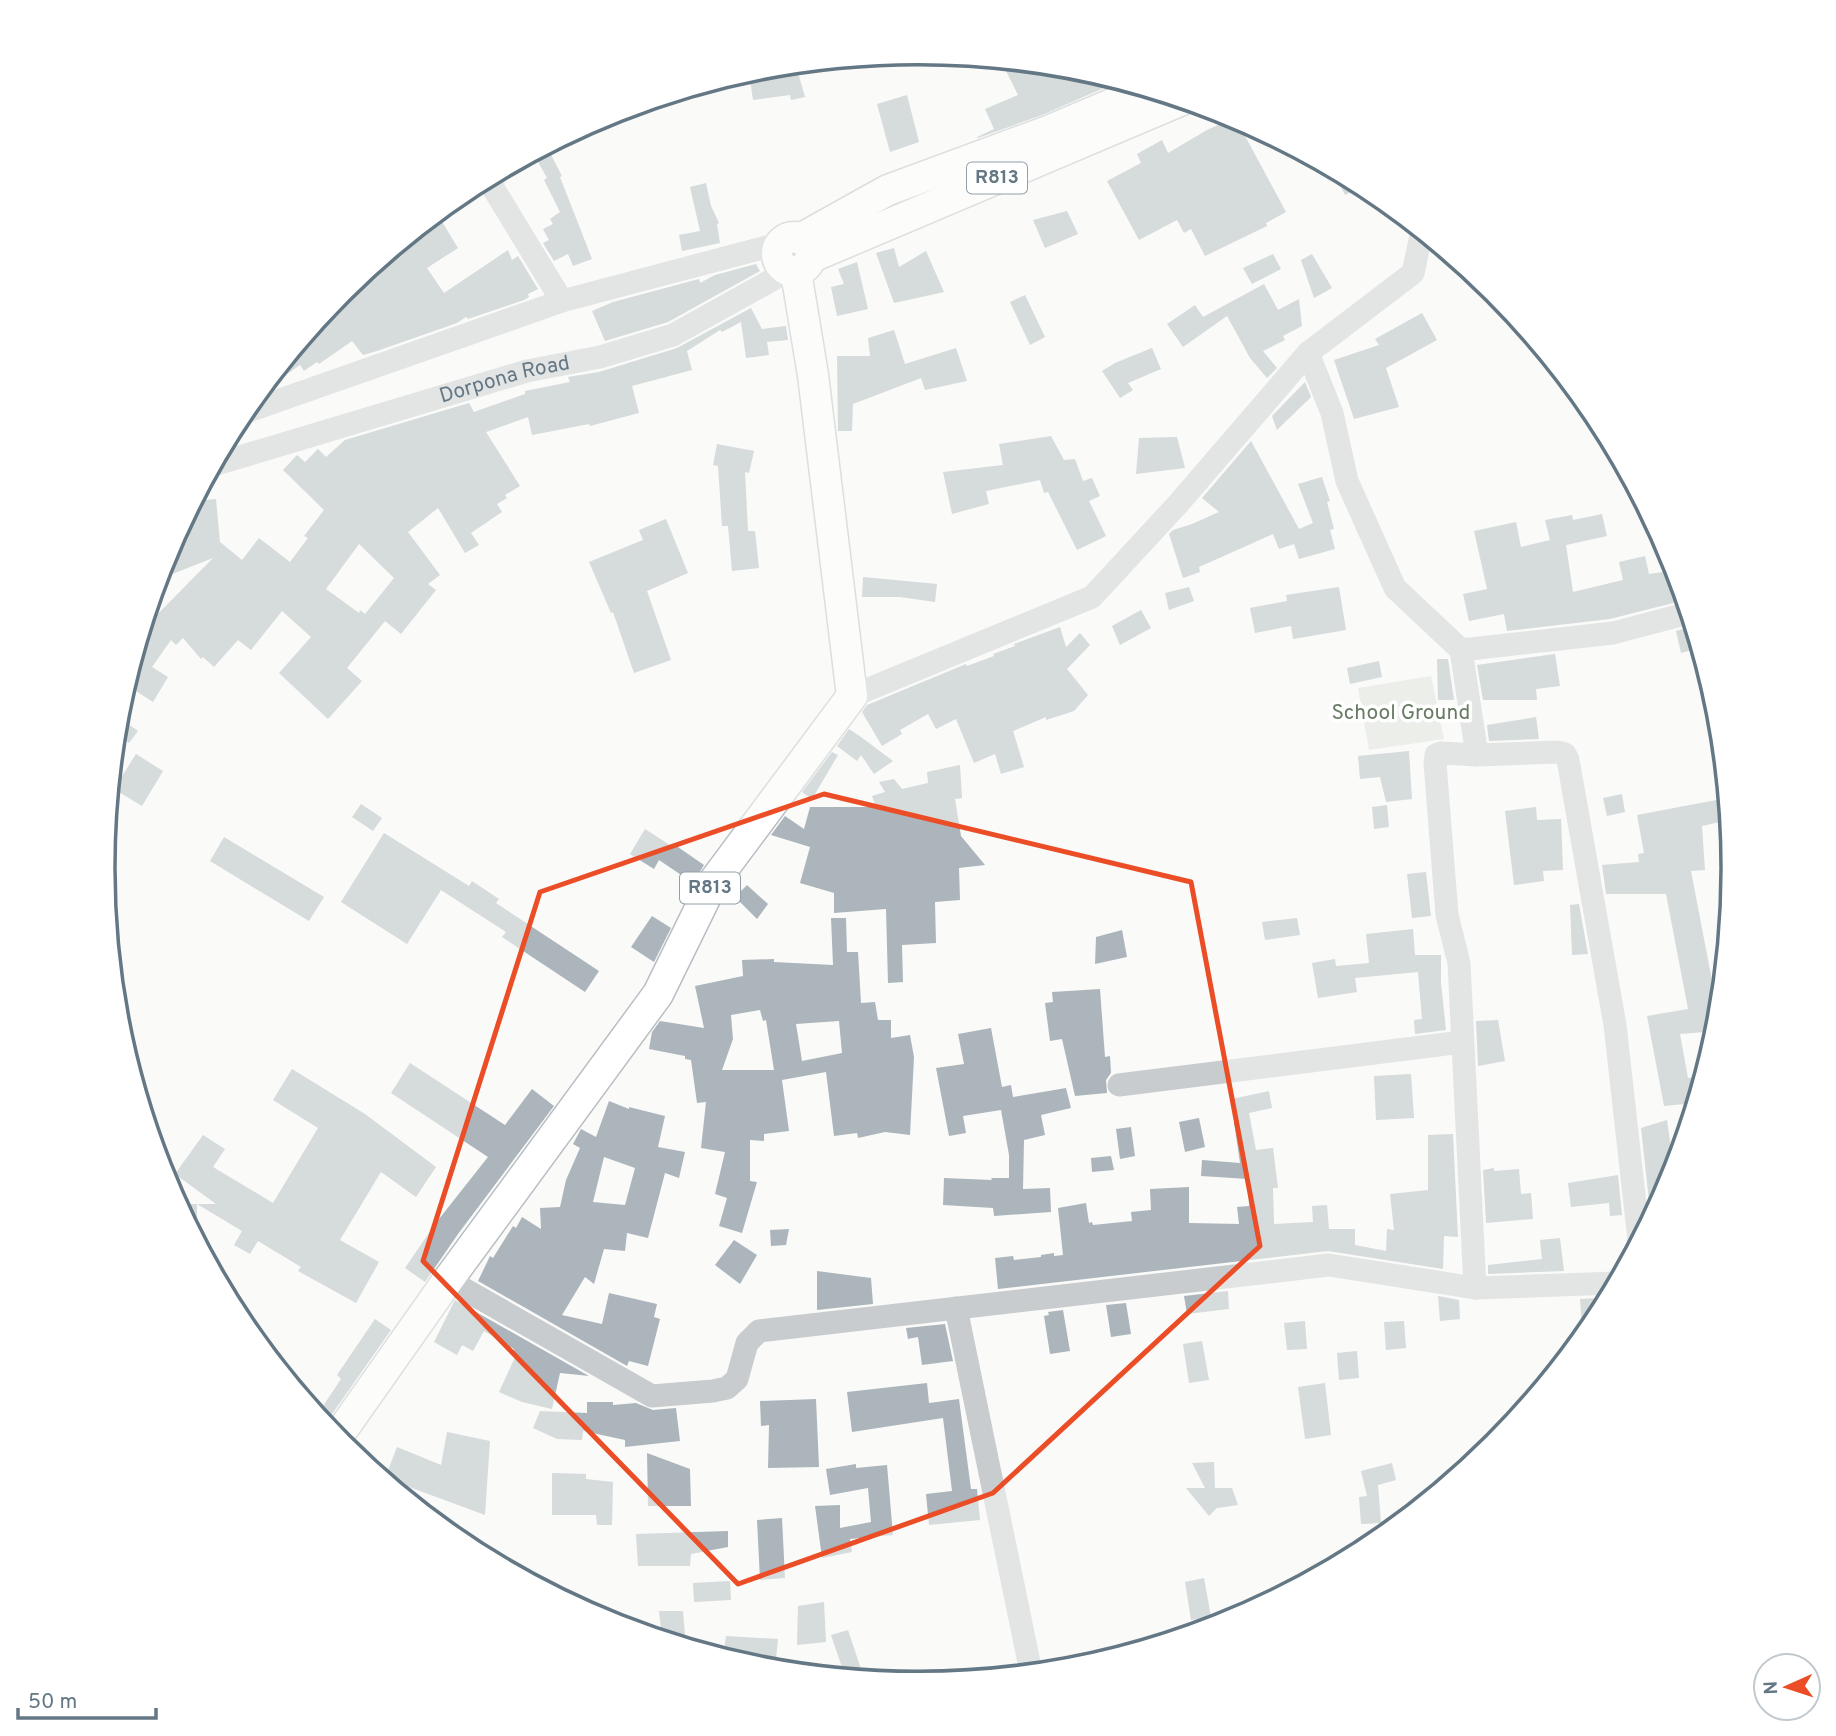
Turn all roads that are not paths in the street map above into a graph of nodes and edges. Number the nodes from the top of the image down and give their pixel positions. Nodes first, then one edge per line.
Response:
1 (1134, 94) edge
2 (1170, 105) edge
3 (492, 187) edge
4 (1420, 241) edge
5 (795, 257) junction
6 (562, 301) junction
7 (1308, 353) junction
8 (261, 407) edge
9 (225, 462) edge
10 (1681, 615) edge
11 (1461, 650) junction
12 (852, 696) junction
13 (1477, 755) junction
14 (1462, 1042) junction
15 (1119, 1085) dead end
16 (1637, 1224) edge
17 (448, 1280) junction
18 (1605, 1283) edge
19 (1475, 1288) junction
20 (956, 1308) junction
21 (343, 1428) edge
22 (1029, 1663) edge

1 - 5 main road, Dorpona Road / R813
2 - 5 main road, Dorpona Road / R813
3 - 6 street
4 - 7 street
5 - 6 street, Dorpona Road
5 - 9 street, Dorpona Road
5 - 12 main road
6 - 8 street, Dorpona Road
7 - 11 street
7 - 12 street
10 - 11 street
11 - 13 street
12 - 17 main road, R813
13 - 14 street
13 - 16 street
14 - 15 street
14 - 19 street
17 - 20 street
17 - 21 main road, R813
18 - 19 street
19 - 20 street
20 - 22 street

